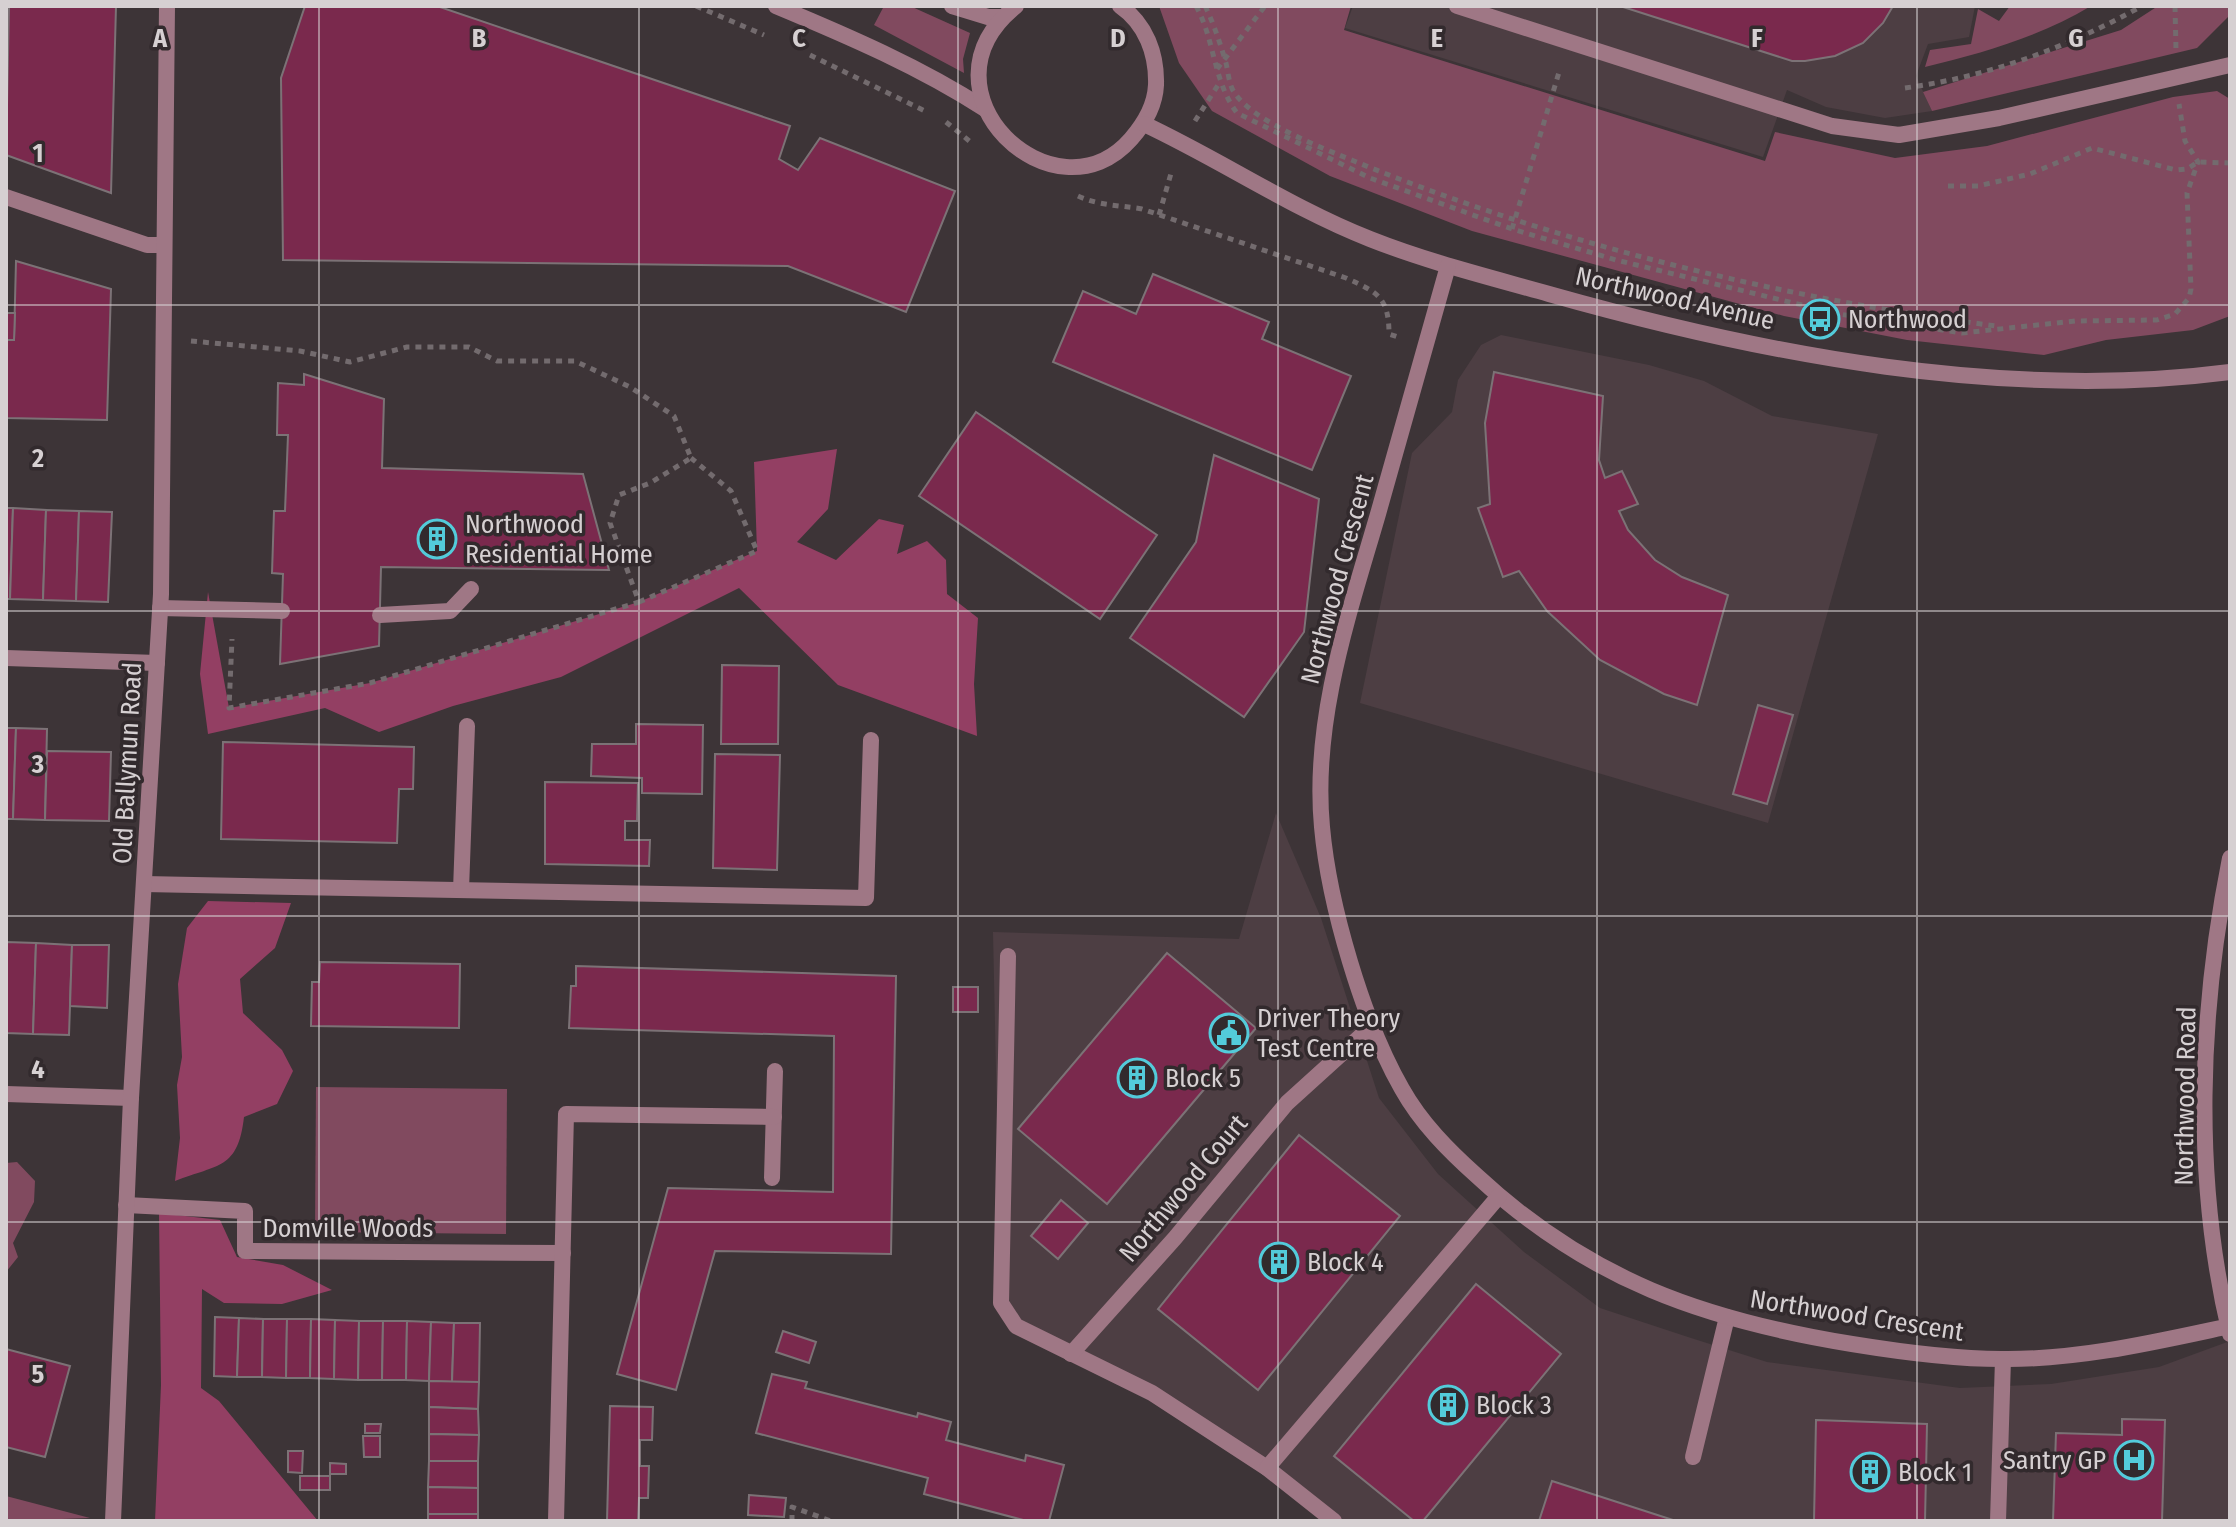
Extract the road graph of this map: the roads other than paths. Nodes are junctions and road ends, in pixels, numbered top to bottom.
1 (167, 6) edge
2 (776, 6) edge
3 (952, 6) edge
4 (1120, 6) edge
5 (1457, 6) edge
6 (1010, 11) edge
7 (2230, 65) edge
8 (985, 109) junction
9 (1144, 124) junction
10 (6, 197) edge
11 (164, 245) junction
12 (1448, 266) junction
13 (2230, 372) edge
14 (471, 589) dead end
15 (160, 608) junction
16 (282, 611) dead end
17 (380, 615) dead end
18 (6, 658) edge
19 (157, 663) junction
20 (467, 726) dead end
21 (871, 740) dead end
22 (2230, 858) edge
23 (144, 884) junction
24 (461, 890) junction
25 (2227, 892) edge
26 (1008, 956) dead end
27 (1372, 1026) junction
28 (775, 1071) dead end
29 (6, 1094) edge
30 (131, 1098) junction
31 (774, 1117) junction
32 (772, 1178) dead end
33 (1499, 1196) junction
34 (126, 1205) junction
35 (563, 1253) junction
36 (1727, 1317) junction
37 (2229, 1329) edge
38 (1071, 1354) junction
39 (2003, 1359) junction
40 (1693, 1457) dead end
41 (1267, 1468) junction
42 (113, 1521) edge
43 (556, 1521) edge
44 (1334, 1521) edge
45 (1998, 1521) edge

1 - 11 street, Old Ballymun Road
2 - 8 street
3 - 6 street
4 - 9 street
5 - 7 street
6 - 8 street
8 - 9 street
9 - 12 street, Northwood Avenue
10 - 11 street
11 - 15 street, Old Ballymun Road
12 - 13 street, Northwood Avenue
12 - 27 street, Northwood Crescent
14 - 17 street
15 - 16 street
15 - 19 street, Old Ballymun Road
18 - 19 street
19 - 23 street, Old Ballymun Road
20 - 24 street
21 - 24 street
22 - 25 street, Northwood Road
23 - 24 street
23 - 30 street, Old Ballymun Road
25 - 37 street, Northwood Road
26 - 38 street
27 - 33 street, Northwood Crescent
27 - 38 street, Northwood Court
28 - 31 street
29 - 30 street
30 - 34 street, Old Ballymun Road
31 - 32 street
31 - 35 street
33 - 36 street, Northwood Crescent
33 - 41 street
34 - 35 street, Domville Woods
34 - 42 street, Old Ballymun Road
35 - 43 street
36 - 39 street, Northwood Crescent
36 - 40 street
37 - 39 street, Northwood Crescent
38 - 41 street
39 - 45 street
41 - 44 street

